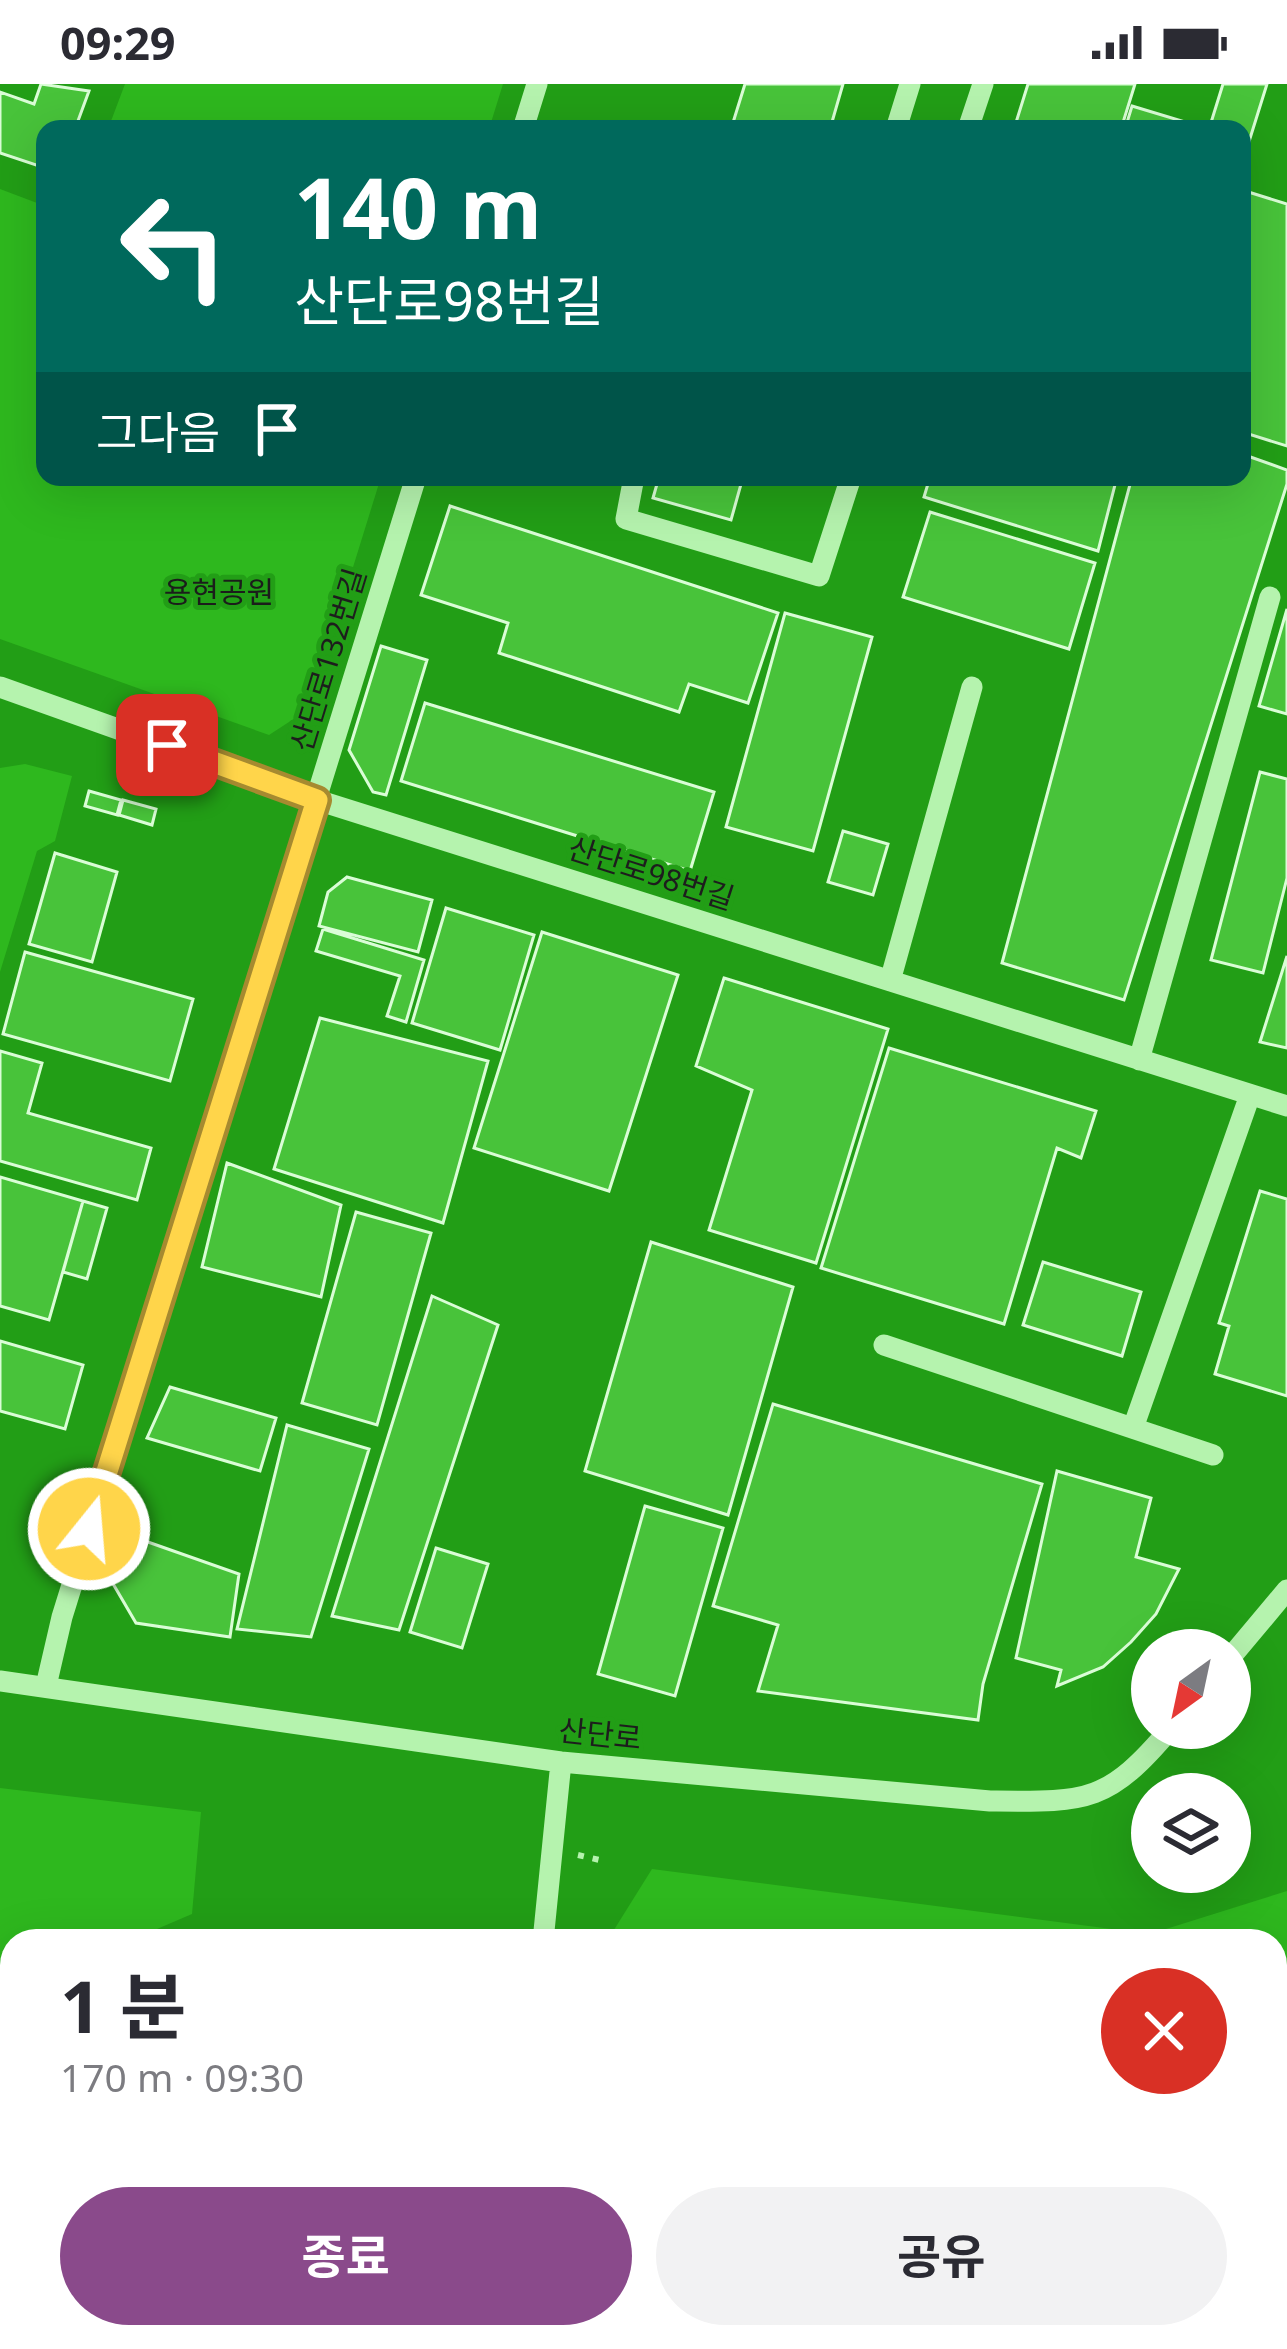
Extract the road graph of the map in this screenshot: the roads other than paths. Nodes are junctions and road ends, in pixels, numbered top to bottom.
1 (537, 84) edge
2 (910, 84) edge
3 (982, 84) edge
4 (526, 120) edge
5 (899, 120) edge
6 (971, 120) edge
7 (413, 486) edge
8 (632, 486) edge
9 (848, 486) edge
10 (1270, 597) dead end
11 (0, 687) edge
12 (972, 687) dead end
13 (317, 800) junction
14 (890, 981) junction
15 (1139, 1060) junction
16 (1250, 1095) junction
17 (1287, 1106) edge
18 (884, 1345) dead end
19 (1133, 1428) junction
20 (1213, 1455) dead end
21 (1287, 1589) edge
22 (1251, 1633) edge
23 (0, 1681) edge
24 (46, 1686) junction
25 (1151, 1749) edge
26 (561, 1762) junction
27 (544, 1929) edge

1 - 4 lane
2 - 5 lane
3 - 6 lane
7 - 13 lane, 산단로132번길
8 - 9 lane
10 - 15 lane
11 - 13 lane, 산단로98번길
12 - 14 lane
13 - 14 lane, 산단로98번길
13 - 24 lane, 산단로132번길
14 - 15 lane, 산단로98번길
15 - 16 lane, 산단로98번길
16 - 17 lane, 산단로98번길
16 - 19 lane
18 - 19 lane
19 - 20 lane
21 - 22 lane
23 - 24 lane, 산단로
24 - 26 lane, 산단로
25 - 26 lane, 산단로
26 - 27 lane

